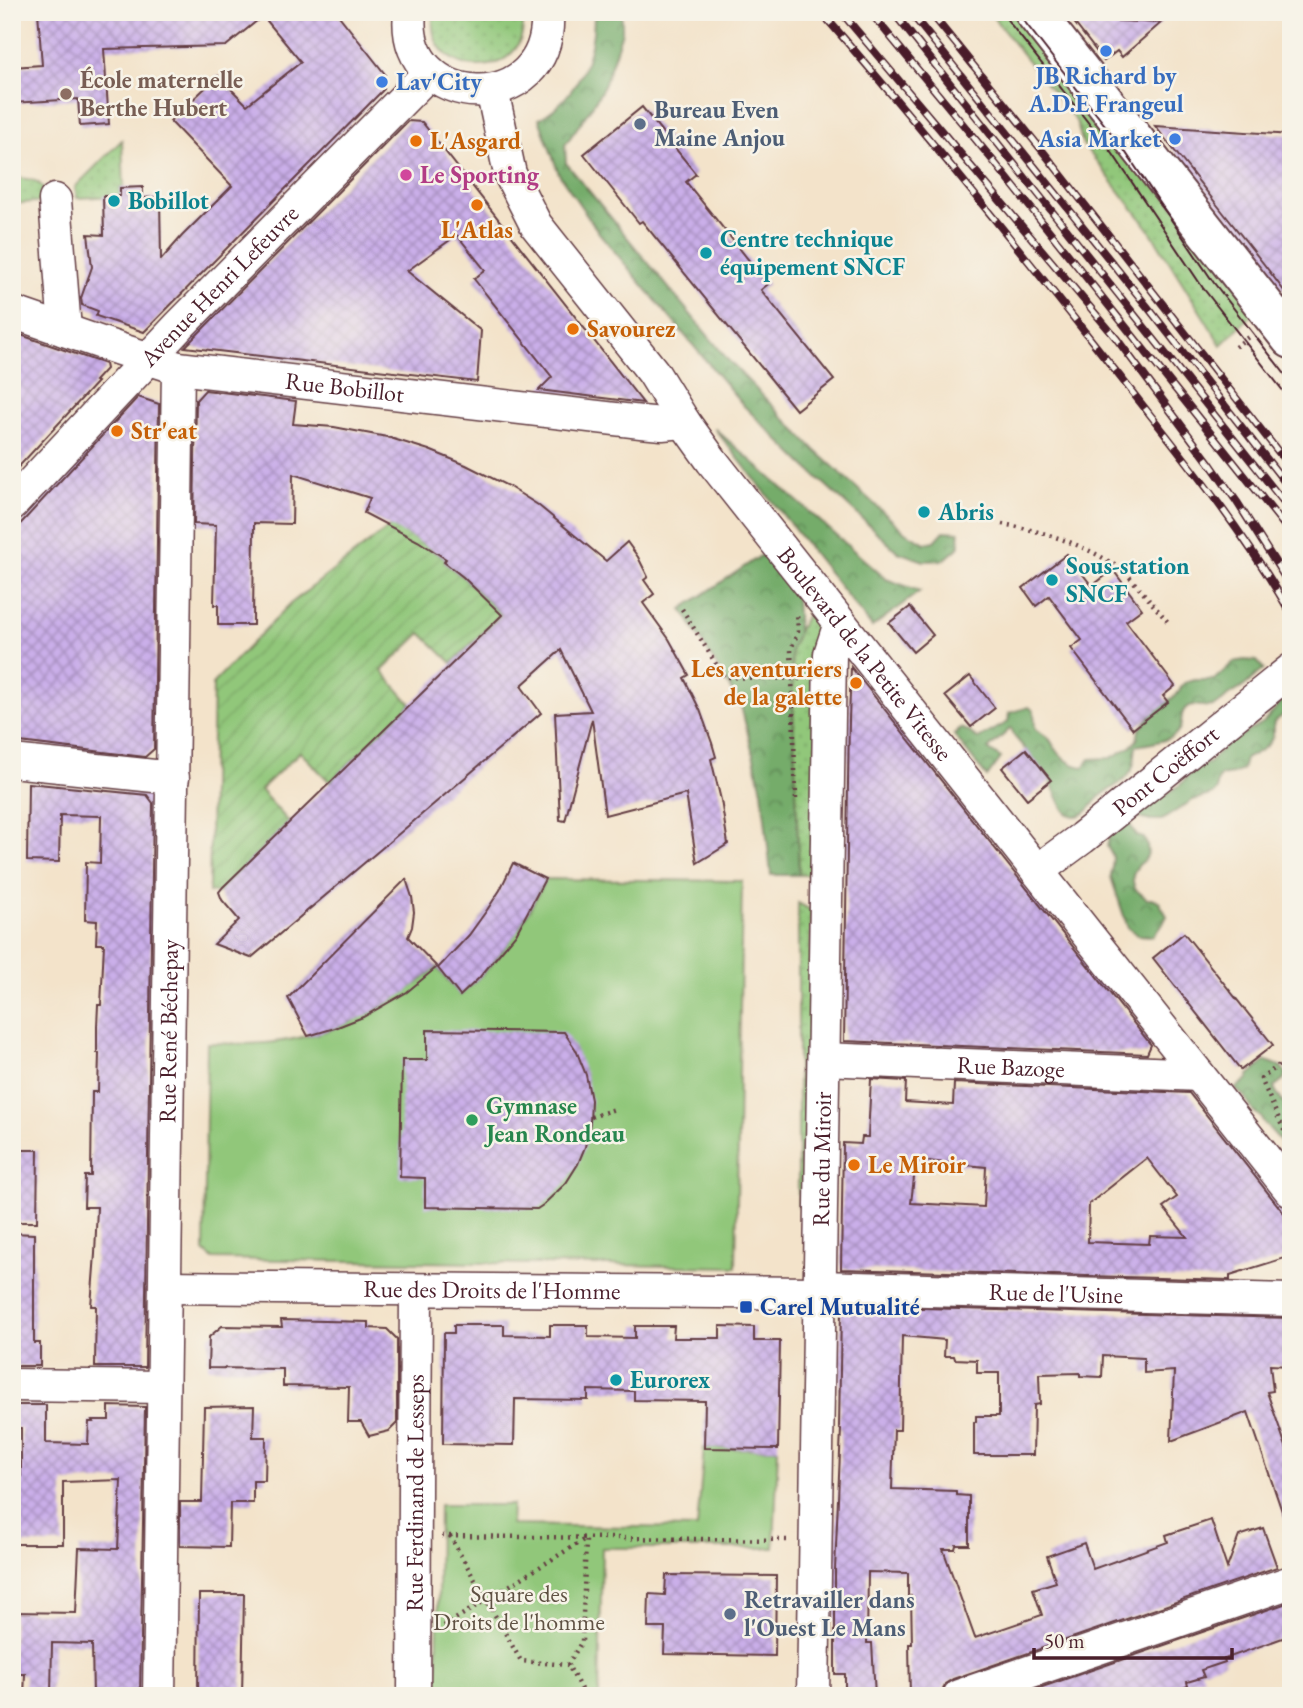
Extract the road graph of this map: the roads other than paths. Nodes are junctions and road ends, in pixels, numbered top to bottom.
1 (410, 12) edge
2 (547, 12) edge
3 (1034, 12) edge
4 (430, 72) junction
5 (492, 90) junction
6 (55, 200) dead end
7 (12, 312) edge
8 (65, 330) junction
9 (1291, 339) edge
10 (148, 358) junction
11 (178, 368) junction
12 (684, 422) junction
13 (12, 504) edge
14 (840, 623) junction
15 (1291, 670) edge
16 (12, 761) edge
17 (173, 778) junction
18 (1037, 871) junction
19 (824, 1059) junction
20 (1199, 1076) junction
21 (1291, 1191) edge
22 (165, 1287) junction
23 (416, 1290) junction
24 (820, 1290) junction
25 (1291, 1300) edge
26 (12, 1385) edge
27 (163, 1387) junction
28 (1291, 1582) edge
29 (159, 1696) edge
30 (414, 1696) edge
31 (813, 1696) edge
32 (959, 1696) edge

1 - 4 street
2 - 5 street
3 - 9 main road
4 - 5 street
4 - 10 street, Avenue Henri Lefeuvre
5 - 12 street, Boulevard de la Petite Vitesse
6 - 8 street
7 - 8 street, Rue Bobillot
8 - 10 street, Rue Bobillot
10 - 11 street, Rue Bobillot
10 - 13 street, Avenue Henri Lefeuvre
11 - 12 street, Rue Bobillot
11 - 17 street, Rue René Béchepay
12 - 14 street, Boulevard de la Petite Vitesse
14 - 18 street, Boulevard de la Petite Vitesse
14 - 19 street, Rue du Miroir
15 - 18 street, Pont Coëffort
16 - 17 street
17 - 22 street, Rue René Béchepay
18 - 20 street, Boulevard de la Petite Vitesse
19 - 20 street, Rue Bazoge
19 - 24 street, Rue du Miroir
20 - 21 street, Boulevard de la Petite Vitesse
22 - 23 street, Rue des Droits de l'Homme
22 - 27 street, Rue René Béchepay
23 - 24 street, Rue des Droits de l'Homme
23 - 30 street, Rue Ferdinand de Lesseps
24 - 25 street, Rue de l'Usine
24 - 31 street, Rue du Miroir
26 - 27 street
27 - 29 street, Rue René Béchepay
28 - 32 street

